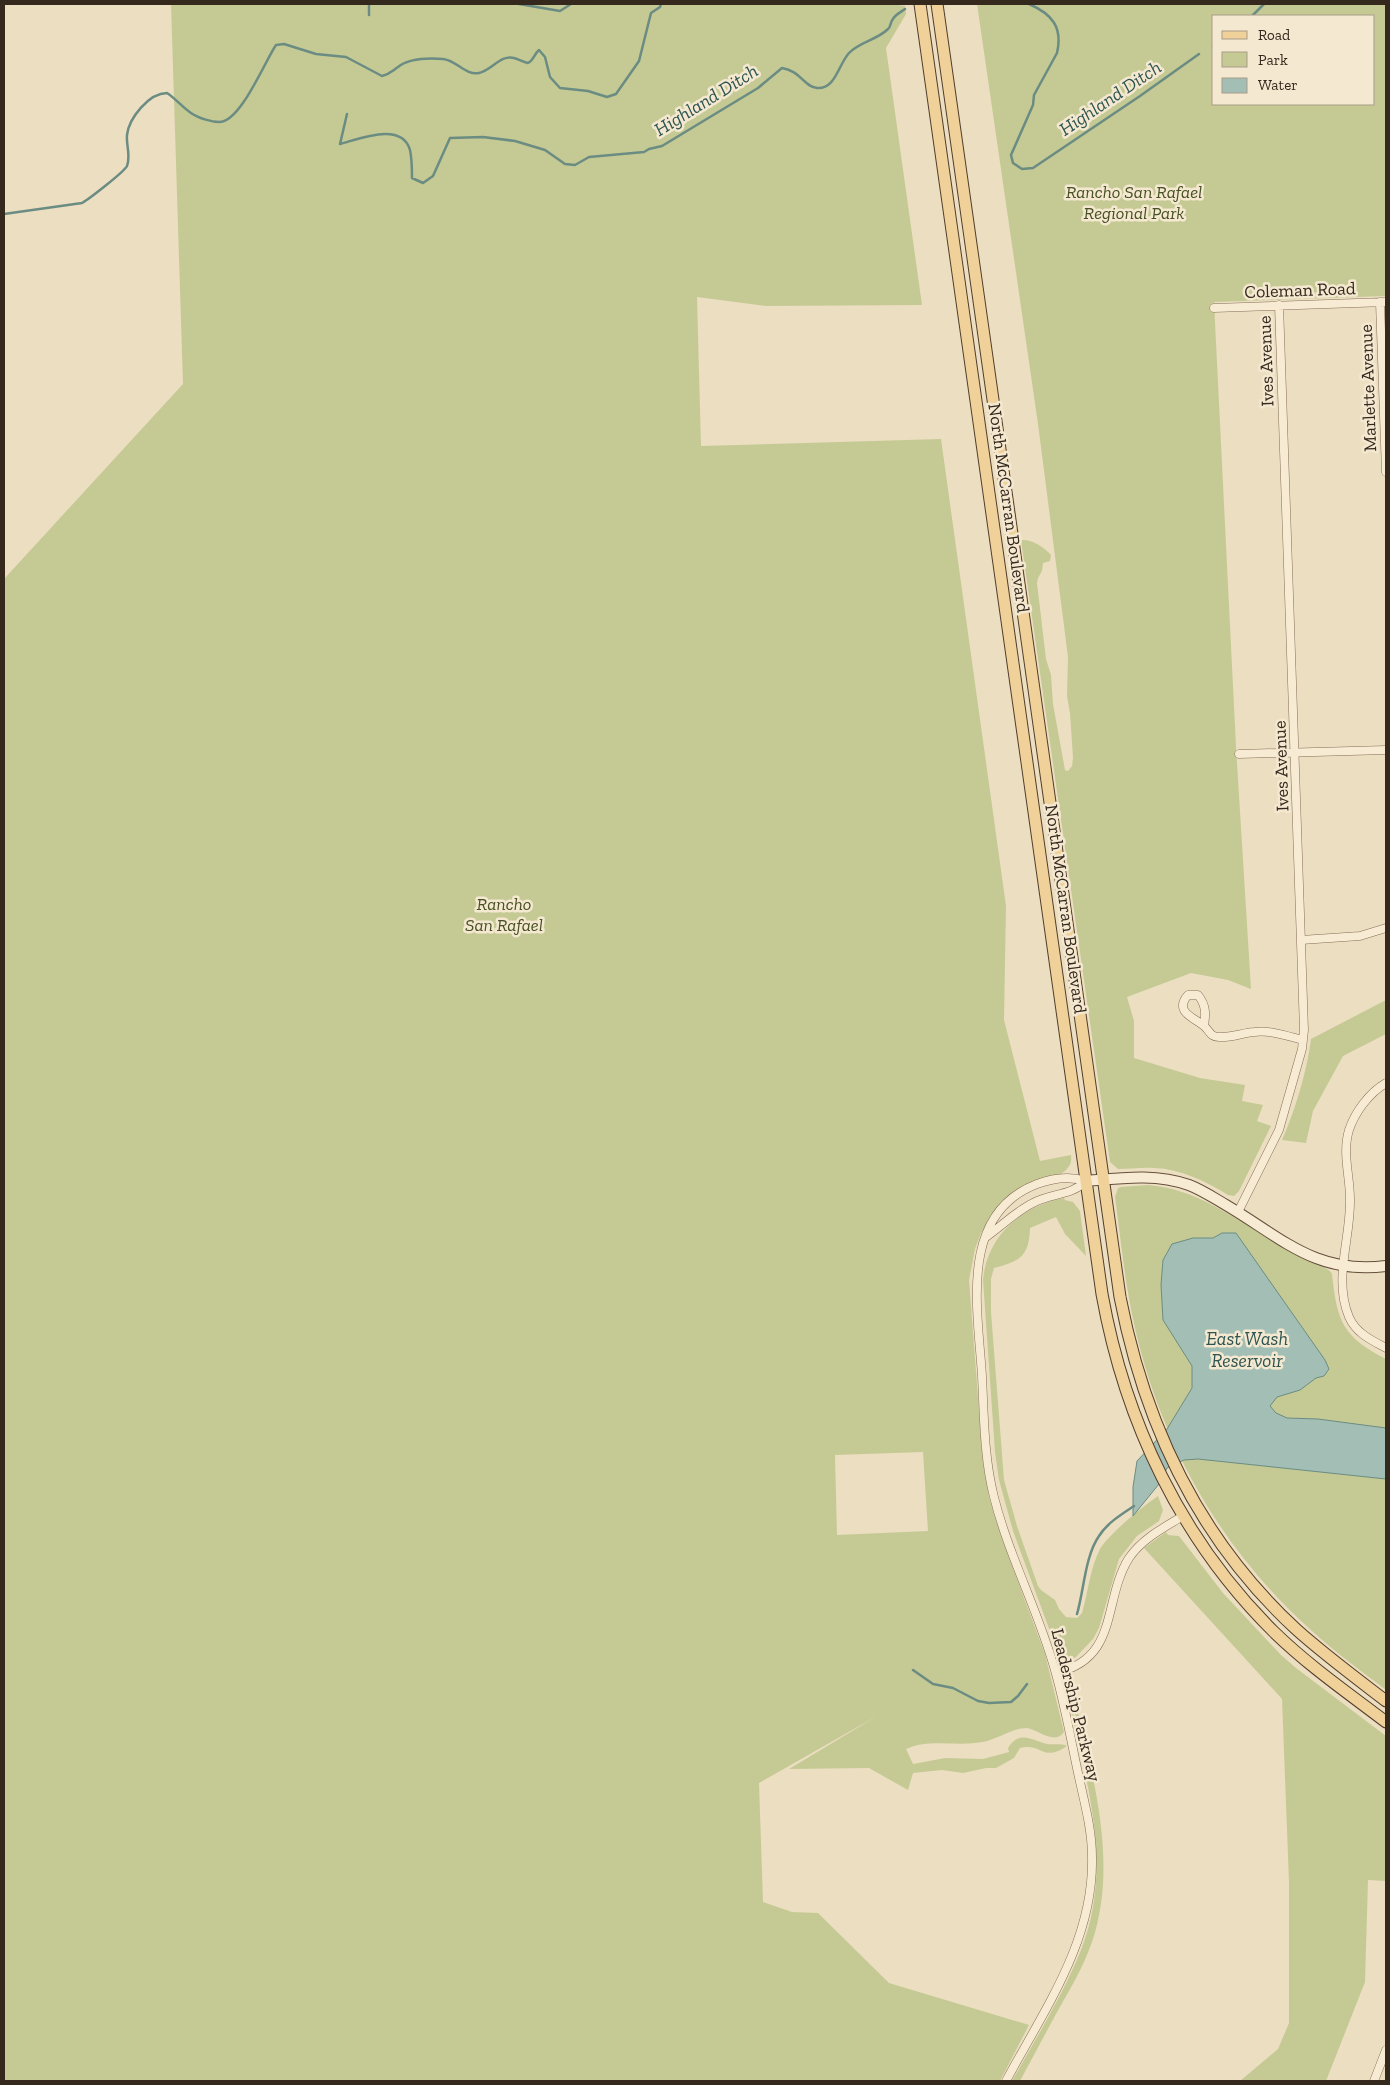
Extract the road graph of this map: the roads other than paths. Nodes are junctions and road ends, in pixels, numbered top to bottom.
1 (920, 4) edge
2 (937, 4) edge
3 (946, 63) junction
4 (929, 66) junction
5 (1383, 302) edge
6 (1279, 305) junction
7 (1214, 308) dead end
8 (1386, 472) edge
9 (1033, 678) junction
10 (1016, 681) junction
11 (1386, 750) edge
12 (1295, 752) junction
13 (1239, 754) dead end
14 (1386, 928) edge
15 (1301, 940) junction
16 (1204, 1025) dead end
17 (1303, 1040) junction
18 (1386, 1083) edge
19 (1104, 1180) junction
20 (1086, 1181) junction
21 (1238, 1212) junction
22 (986, 1237) junction
23 (1344, 1266) junction
24 (1386, 1266) edge
25 (1386, 1348) edge
26 (1167, 1489) junction
27 (1197, 1507) junction
28 (1183, 1516) junction
29 (1212, 1530) junction
30 (1056, 1673) junction
31 (1386, 1701) edge
32 (1386, 1722) edge
33 (1386, 2050) edge
34 (1006, 2081) edge
35 (1374, 2081) edge

1 - 4 main road, North McCarran Boulevard
2 - 3 main road, North McCarran Boulevard
3 - 4 main road
3 - 9 main road, North McCarran Boulevard
4 - 10 main road, North McCarran Boulevard
5 - 6 street, Coleman Road
5 - 8 street, Marlette Avenue
6 - 7 street, Coleman Road
6 - 12 street, Ives Avenue
9 - 10 main road
9 - 19 main road, North McCarran Boulevard
10 - 20 main road, North McCarran Boulevard
11 - 12 street
12 - 13 street
12 - 15 street, Ives Avenue
14 - 15 street
15 - 17 street, Ives Avenue
16 - 17 street
17 - 21 street, Ives Avenue
18 - 23 street
19 - 20 street
19 - 21 street
19 - 27 main road, North McCarran Boulevard
20 - 22 street
20 - 22 street, Leadership Parkway
20 - 26 main road, North McCarran Boulevard
21 - 23 street
22 - 30 street, Leadership Parkway
23 - 24 street
23 - 25 street
26 - 27 main road
26 - 28 main road, North McCarran Boulevard
27 - 29 main road, North McCarran Boulevard
28 - 29 main road
28 - 30 street
28 - 32 main road, North McCarran Boulevard
29 - 31 main road, North McCarran Boulevard
30 - 34 street, Leadership Parkway
33 - 35 street

